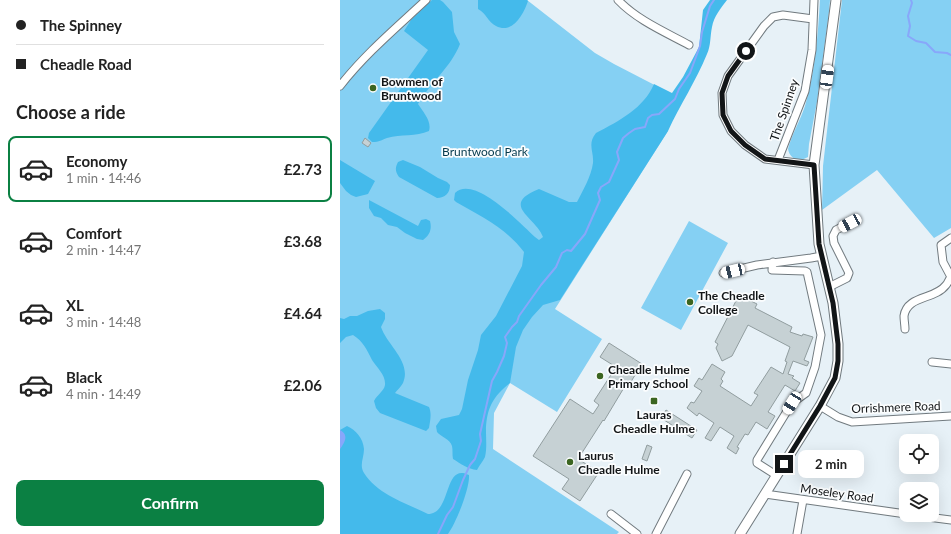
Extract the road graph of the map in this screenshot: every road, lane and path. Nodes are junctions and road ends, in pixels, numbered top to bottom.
1 (426, 0) edge
2 (618, 0) edge
3 (814, 0) edge
4 (836, 0) edge
5 (813, 19) junction
6 (690, 44) dead end
7 (340, 86) edge
8 (778, 160) junction
9 (814, 165) junction
10 (850, 223) dead end
11 (951, 238) edge
12 (822, 256) junction
13 (772, 262) junction
14 (723, 273) dead end
15 (951, 277) edge
16 (829, 287) junction
17 (905, 329) dead end
18 (932, 362) dead end
19 (951, 364) edge
20 (820, 406) junction
21 (951, 416) edge
22 (687, 474) dead end
23 (776, 475) junction
24 (765, 494) junction
25 (803, 500) junction
26 (899, 513) edge
27 (611, 514) dead end
28 (939, 518) edge
29 (951, 520) edge
30 (637, 534) edge
31 (656, 534) edge
32 (740, 534) edge
33 (797, 534) edge

1 - 7 street
2 - 6 street
3 - 5 street, The Spinney
4 - 9 main road
5 - 8 street, The Spinney
5 - 8 street, The Spinney
8 - 9 street, The Spinney
9 - 12 main road
10 - 16 street
11 - 15 street
12 - 13 street
12 - 16 main road
13 - 14 street
13 - 23 street
15 - 17 street
16 - 20 main road
18 - 19 street
20 - 21 street, Orrishmere Road
20 - 23 main road
22 - 31 street
23 - 24 main road
24 - 25 street, Moseley Road
24 - 32 main road
25 - 26 street, Moseley Road
25 - 33 street
27 - 30 street
28 - 29 street

